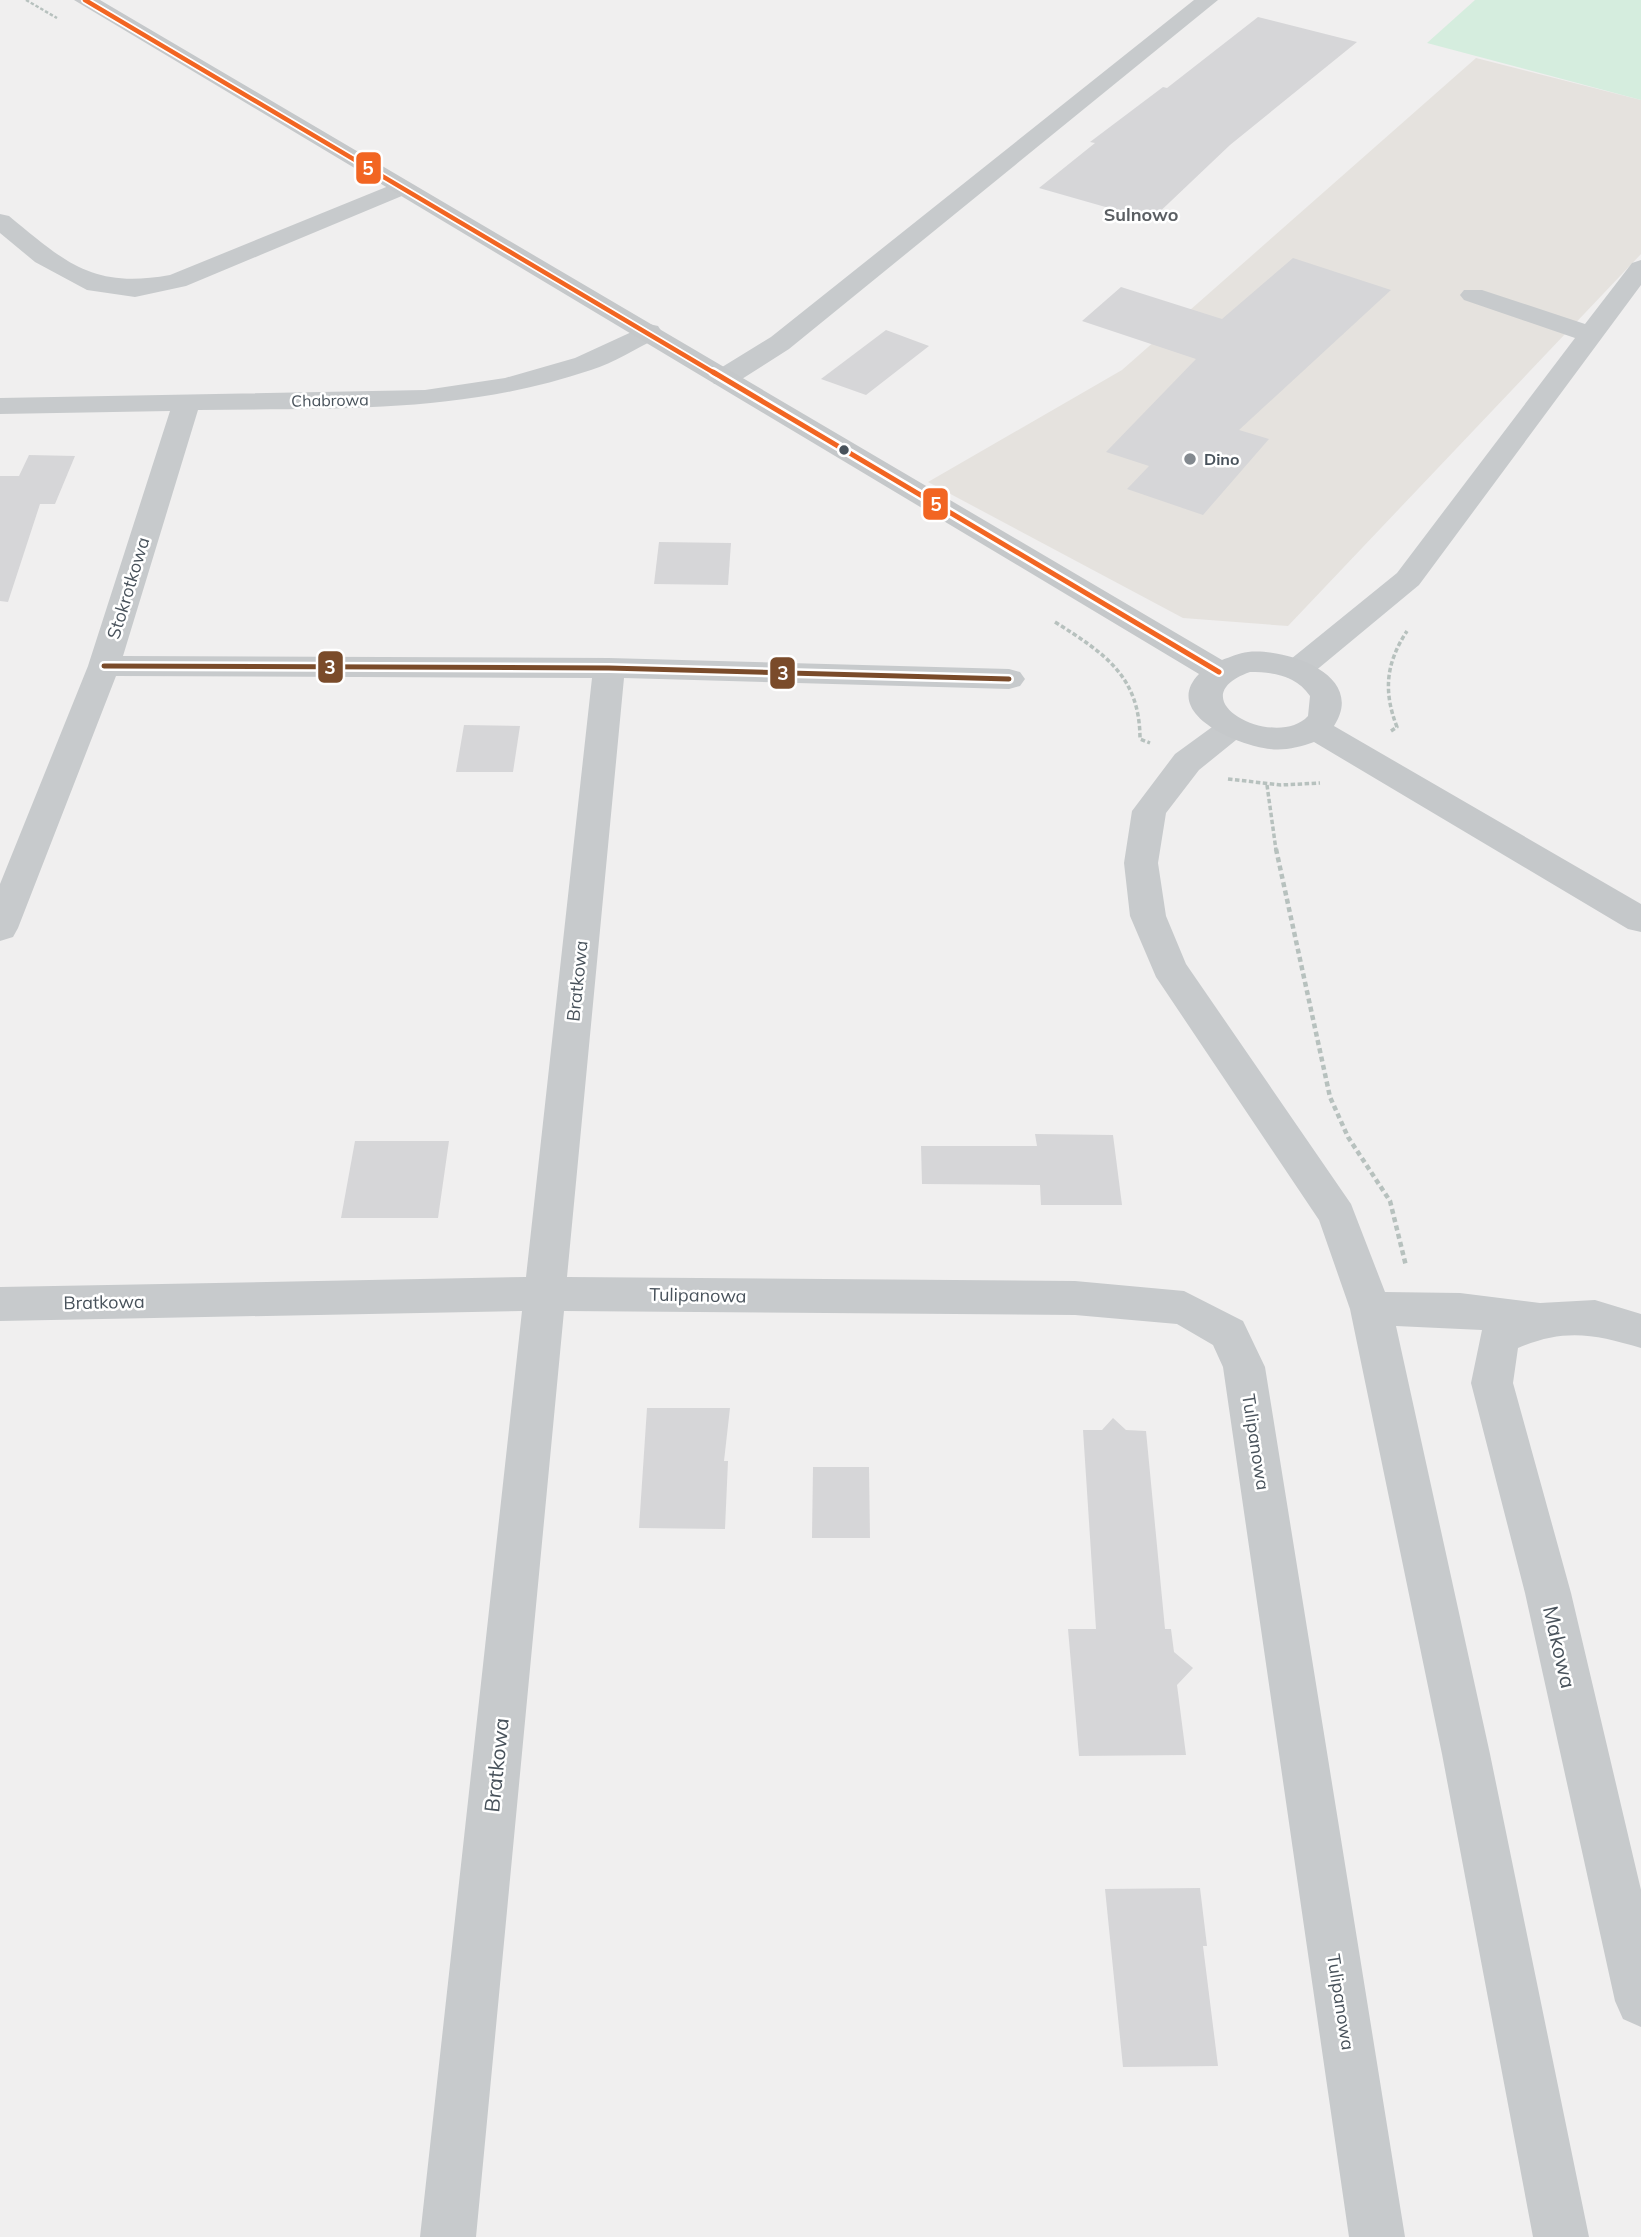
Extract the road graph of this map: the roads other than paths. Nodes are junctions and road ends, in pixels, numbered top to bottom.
1 (85, 0) edge
2 (1207, 0) edge
3 (401, 188) junction
4 (0, 221) edge
5 (1641, 268) edge
6 (1473, 295) dead end
7 (649, 332) junction
8 (1591, 335) junction
9 (724, 378) junction
10 (187, 402) junction
11 (0, 406) edge
12 (104, 666) junction
13 (609, 668) junction
14 (1297, 670) junction
15 (1219, 672) junction
16 (1009, 679) dead end
17 (1230, 729) junction
18 (1315, 730) junction
19 (1641, 920) edge
20 (0, 928) edge
21 (545, 1294) junction
22 (0, 1304) edge
23 (1371, 1309) junction
24 (1540, 1320) junction
25 (1641, 1331) edge
26 (1641, 2001) edge
27 (448, 2237) edge
28 (1377, 2237) edge
29 (1562, 2237) edge

1 - 3 main road
2 - 9 street
3 - 4 street
3 - 7 main road
5 - 8 street
6 - 8 street
7 - 9 main road
7 - 10 street, Chabrowa
8 - 14 street
9 - 15 main road
10 - 11 street, Chabrowa
10 - 12 street, Stokrotkowa
12 - 13 street
12 - 20 street, Stokrotkowa
13 - 16 street
13 - 21 street, Bratkowa
14 - 15 main road
14 - 18 main road
15 - 17 main road
17 - 18 main road
17 - 23 street
18 - 19 main road
21 - 22 street, Bratkowa
21 - 27 street, Bratkowa
21 - 28 street, Tulipanowa
23 - 24 street
23 - 29 street
24 - 25 street
24 - 26 street, Makowa

